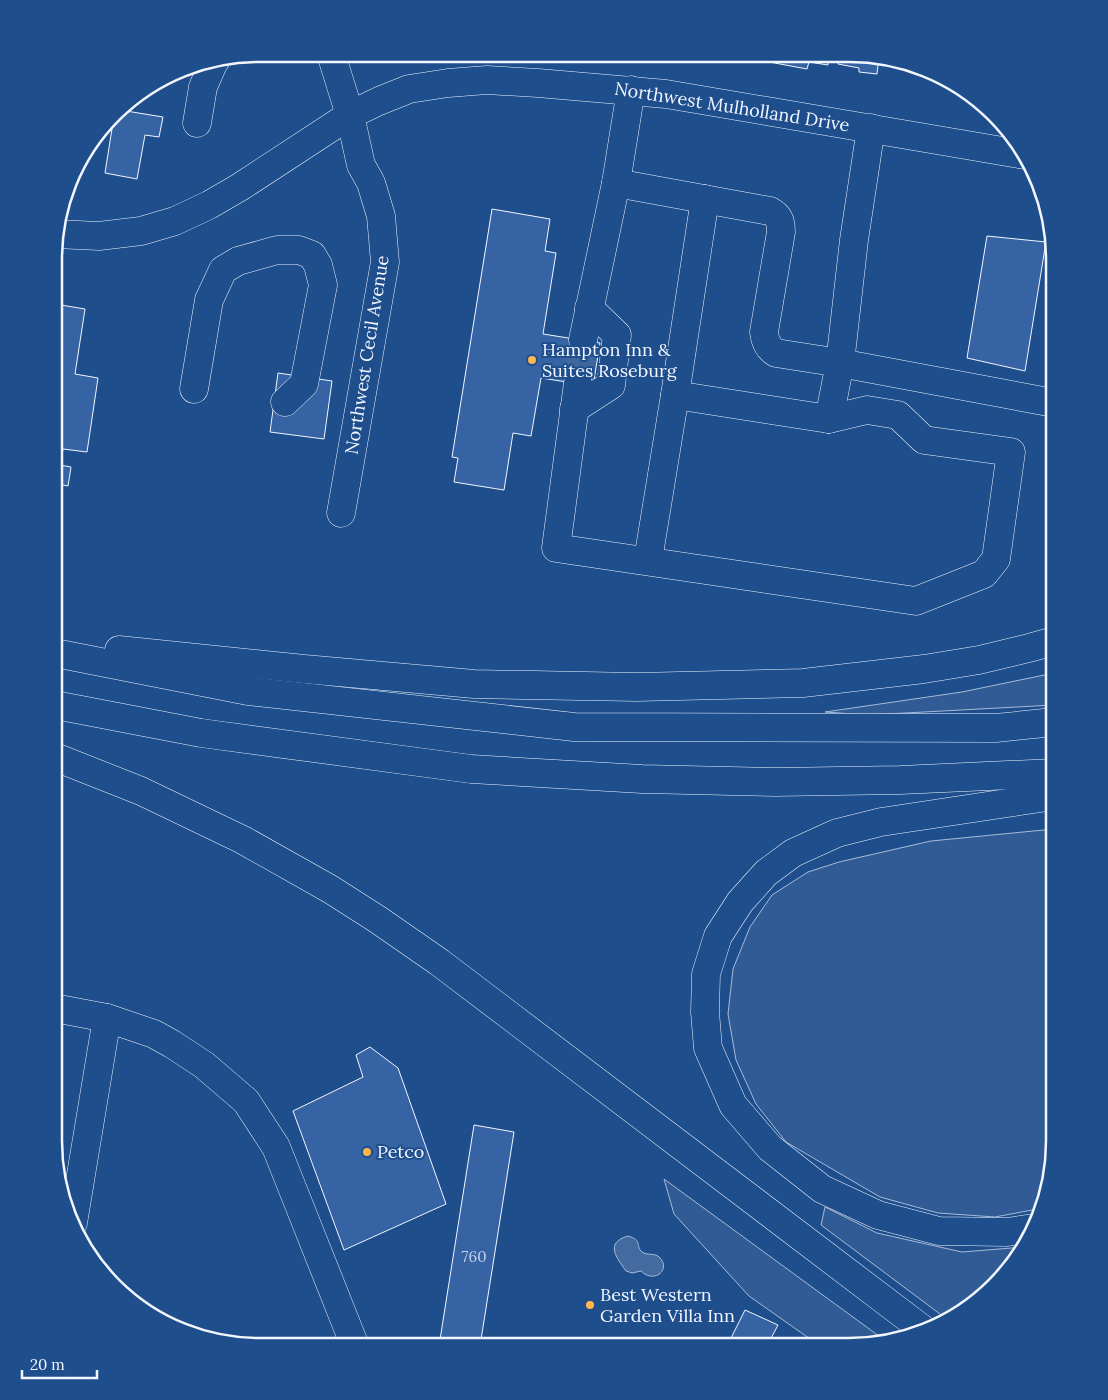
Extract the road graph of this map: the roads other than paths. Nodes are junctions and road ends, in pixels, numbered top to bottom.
1 (333, 62) edge
2 (211, 68) edge
3 (631, 90) junction
4 (350, 115) junction
5 (197, 123) dead end
6 (871, 128) junction
7 (1014, 153) edge
8 (616, 182) junction
9 (705, 199) junction
10 (64, 234) edge
11 (589, 308) junction
12 (583, 340) tunnel mouth
13 (840, 363) junction
14 (194, 389) dead end
15 (675, 395) junction
16 (285, 402) dead end
17 (1046, 402) edge
18 (829, 419) junction
19 (341, 513) dead end
20 (648, 560) junction
21 (1046, 643) edge
22 (62, 645) edge
23 (62, 653) edge
24 (62, 706) edge
25 (1046, 723) edge
26 (62, 759) edge
27 (1046, 773) edge
28 (1046, 797) edge
29 (62, 1010) edge
30 (107, 1018) junction
31 (75, 1210) edge
32 (1024, 1229) edge
33 (917, 1325) edge
34 (351, 1338) edge

1 - 4 main road, Northwest Cecil Avenue
2 - 5 main road
3 - 4 main road, Northwest Mulholland Drive
3 - 6 main road, Northwest Mulholland Drive
3 - 8 main road
4 - 10 main road, Northwest Mulholland Drive
4 - 19 main road, Northwest Cecil Avenue
6 - 7 main road, Northwest Mulholland Drive
6 - 13 main road
8 - 9 main road
8 - 11 main road
9 - 13 main road
9 - 15 main road
11 - 12 main road
11 - 20 main road
13 - 17 main road
13 - 18 main road
14 - 16 main road
15 - 18 main road
15 - 20 main road
18 - 20 main road
21 - 22 main road
23 - 25 main road
24 - 27 main road
26 - 33 main road
28 - 32 main road
29 - 30 main road
30 - 31 main road
30 - 34 main road

